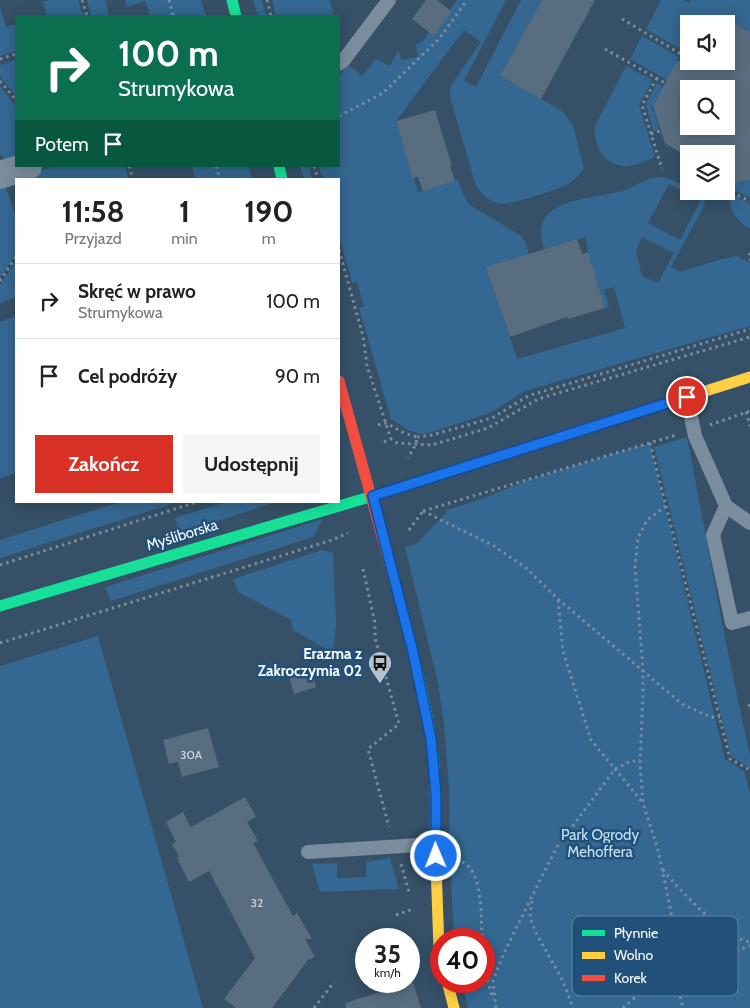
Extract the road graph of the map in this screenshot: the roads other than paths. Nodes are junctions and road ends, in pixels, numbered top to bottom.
1 (232, 0) edge
2 (389, 0) edge
3 (236, 15) edge
4 (340, 63) edge
5 (25, 167) edge
6 (0, 175) edge
7 (750, 378) edge
8 (340, 385) edge
9 (687, 397) junction
10 (373, 496) junction
11 (726, 506) junction
12 (750, 523) edge
13 (0, 606) edge
14 (750, 618) edge
15 (435, 850) junction
16 (308, 852) dead end
17 (438, 928) edge
18 (450, 993) edge
19 (454, 1008) edge

1 - 3 street
2 - 4 lane
5 - 6 street
7 - 9 street, Myśliborska
8 - 10 street
9 - 10 street, Myśliborska
9 - 11 lane
10 - 13 street, Myśliborska
10 - 15 street
11 - 12 lane
11 - 14 lane
15 - 16 lane
15 - 17 street
18 - 19 street

